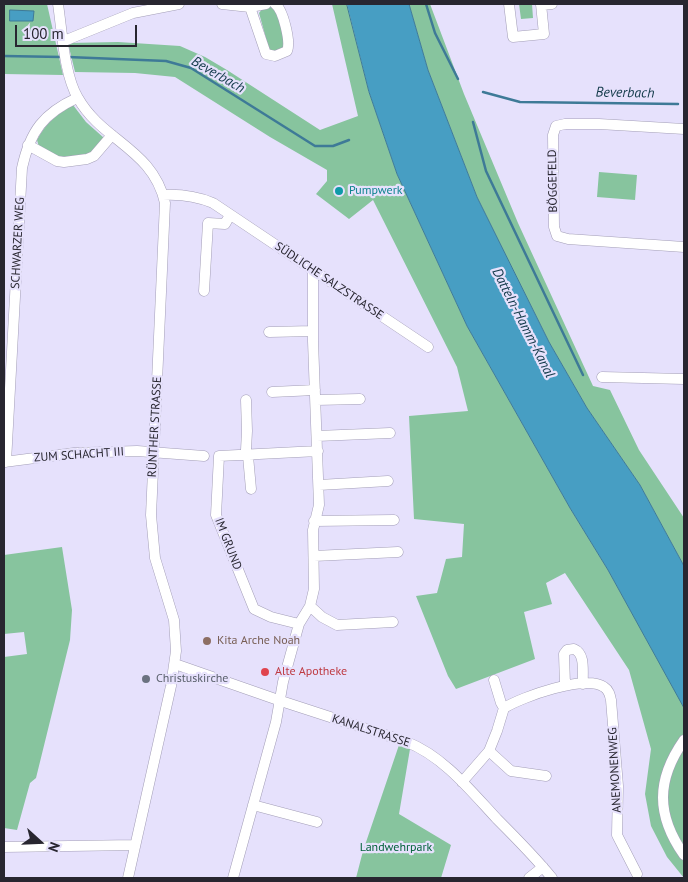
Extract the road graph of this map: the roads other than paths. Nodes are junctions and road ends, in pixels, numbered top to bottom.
1 (58, 4) edge
2 (179, 4) edge
3 (222, 4) edge
4 (266, 4) edge
5 (275, 4) edge
6 (510, 4) edge
7 (541, 4) edge
8 (552, 4) edge
9 (250, 8) junction
10 (64, 41) junction
11 (77, 98) junction
12 (684, 129) edge
13 (112, 135) junction
14 (28, 145) junction
15 (163, 195) junction
16 (230, 215) junction
17 (684, 247) edge
18 (313, 270) junction
19 (204, 291) dead end
20 (313, 331) junction
21 (269, 332) dead end
22 (428, 347) dead end
23 (602, 377) dead end
24 (684, 378) edge
25 (272, 392) dead end
26 (315, 395) junction
27 (360, 399) dead end
28 (246, 400) dead end
29 (390, 433) dead end
30 (317, 436) junction
31 (318, 452) junction
32 (154, 453) junction
33 (204, 456) dead end
34 (248, 456) junction
35 (5, 462) edge
36 (388, 481) dead end
37 (319, 485) junction
38 (251, 489) dead end
39 (394, 520) dead end
40 (314, 521) junction
41 (398, 552) dead end
42 (314, 556) junction
43 (310, 606) junction
44 (393, 622) dead end
45 (300, 624) junction
46 (175, 664) junction
47 (494, 680) dead end
48 (583, 684) junction
49 (565, 685) junction
50 (281, 702) junction
51 (504, 708) junction
52 (684, 741) edge
53 (489, 751) junction
54 (546, 776) dead end
55 (462, 782) junction
56 (253, 805) junction
57 (317, 822) dead end
58 (135, 845) junction
59 (4, 848) edge
60 (684, 855) edge
61 (543, 867) junction
62 (635, 877) edge
63 (128, 878) edge
64 (233, 878) edge
65 (529, 878) edge
66 (552, 878) edge

1 - 10 street, RÜNTHER STRASSE
2 - 10 street
3 - 9 street
4 - 9 street
5 - 9 street
6 - 7 street
7 - 8 street
10 - 11 street, RÜNTHER STRASSE
11 - 13 street, RÜNTHER STRASSE
11 - 14 street, SCHWARZER WEG
12 - 17 street, BÖGGEFELD
13 - 14 street
13 - 15 street, RÜNTHER STRASSE
14 - 35 street, SCHWARZER WEG
15 - 16 street, SÜDLICHE SALZSTRASSE
15 - 32 street, RÜNTHER STRASSE
16 - 18 street, SÜDLICHE SALZSTRASSE
16 - 19 street
18 - 20 street
18 - 22 street, SÜDLICHE SALZSTRASSE
20 - 21 street
20 - 26 street
23 - 24 street
25 - 26 street
26 - 27 street
26 - 30 street
28 - 34 street
29 - 30 street
30 - 31 street
31 - 34 street, IM GRUND
31 - 37 street
32 - 33 street
32 - 35 street, ZUM SCHACHT III
32 - 46 street, RÜNTHER STRASSE
34 - 38 street
34 - 45 street, IM GRUND
36 - 37 street
37 - 40 street
39 - 40 street
40 - 42 street
41 - 42 street
42 - 43 street
43 - 44 street
43 - 45 street
45 - 50 street
46 - 50 street, KANALSTRASSE
46 - 58 street, RÜNTHER STRASSE
47 - 51 street
48 - 49 street, ANEMONENWEG
48 - 49 street
48 - 62 street, ANEMONENWEG
49 - 51 street, ANEMONENWEG
50 - 55 street, KANALSTRASSE
50 - 56 street
51 - 53 street
52 - 60 street
53 - 54 street
53 - 55 street
55 - 61 street, KANALSTRASSE
56 - 57 street
56 - 64 street
58 - 59 street
58 - 63 street, RÜNTHER STRASSE
61 - 65 street
61 - 66 street, KANALSTRASSE

